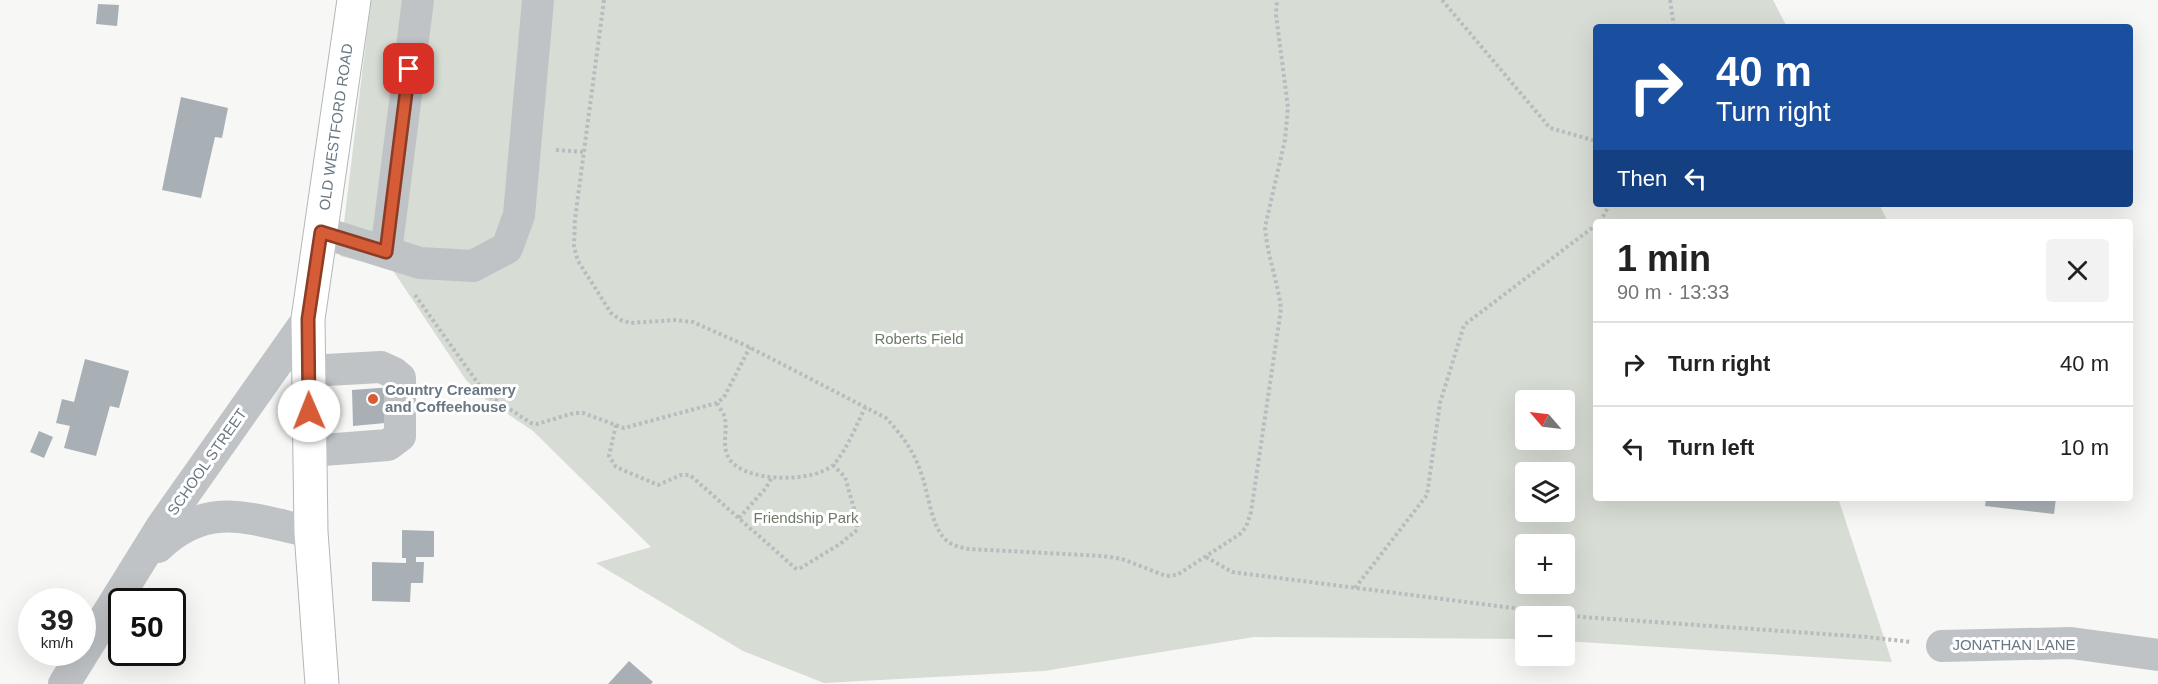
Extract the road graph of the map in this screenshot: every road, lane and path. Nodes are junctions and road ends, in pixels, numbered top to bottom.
1 (354, 0) edge
2 (418, 0) edge
3 (538, 0) edge
4 (604, 0) edge
5 (1277, 0) edge
6 (1442, 0) edge
7 (1670, 0) edge
8 (1674, 24) edge
9 (1593, 140) edge
10 (1593, 227) edge
11 (321, 232) junction
12 (386, 252) junction
13 (308, 319) junction
14 (750, 347) junction
15 (308, 371) junction
16 (717, 403) junction
17 (866, 406) junction
18 (616, 424) junction
19 (310, 451) junction
20 (833, 465) junction
21 (772, 477) junction
22 (739, 518) junction
23 (311, 532) junction
24 (1206, 556) junction
25 (124, 588) edge
26 (127, 588) edge
27 (1354, 589) junction
28 (108, 614) edge
29 (1942, 646) joint
30 (2158, 655) edge
31 (64, 684) edge
32 (322, 684) edge

1 - 11 main road, OLD WESTFORD ROAD
2 - 12 street
3 - 12 street
4 - 14 path
5 - 24 path
6 - 9 path
7 - 8 path
10 - 27 path
11 - 12 street
11 - 13 main road, OLD WESTFORD ROAD
12 - 18 path
13 - 15 main road, OLD WESTFORD ROAD
13 - 25 street, SCHOOL STREET
14 - 16 path
14 - 17 path
15 - 19 main road, OLD WESTFORD ROAD
15 - 19 street
16 - 18 path
16 - 21 path
17 - 20 path
17 - 24 path
18 - 22 path
19 - 23 main road, OLD WESTFORD ROAD
20 - 21 path
20 - 22 path
21 - 22 path
23 - 26 street, SCHOOL STREET
23 - 32 main road, OLD WESTFORD ROAD
24 - 27 path
27 - 29 path
28 - 31 street, SCHOOL STREET
29 - 30 street, JONATHAN LANE

